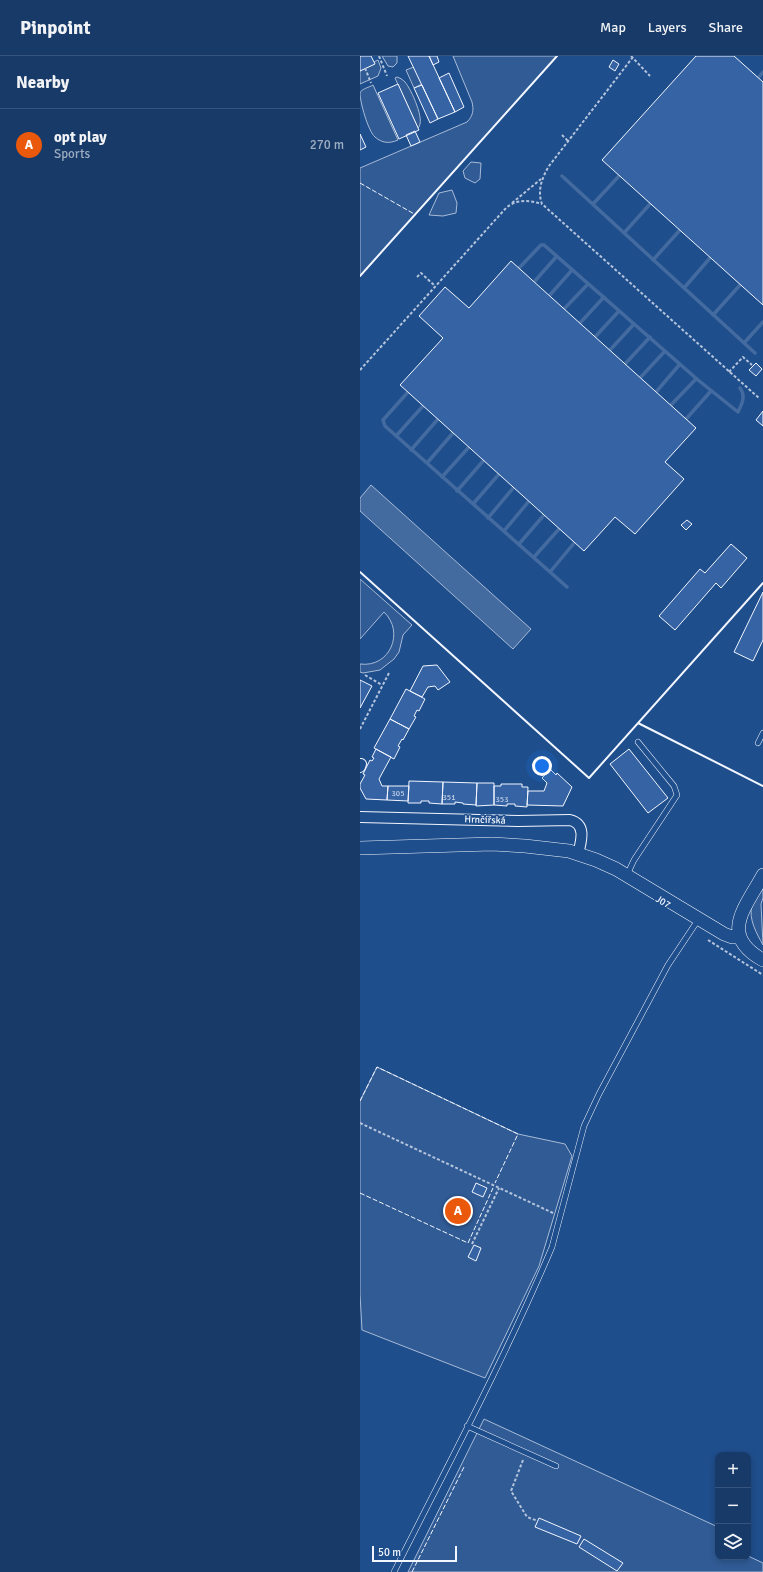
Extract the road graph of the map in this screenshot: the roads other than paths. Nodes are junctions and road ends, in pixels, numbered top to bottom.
1 (763, 733) edge
2 (638, 742) dead end
3 (758, 742) dead end
4 (360, 817) edge
5 (360, 848) edge
6 (578, 854) junction
7 (626, 875) junction
8 (763, 875) edge
9 (695, 924) junction
10 (739, 937) junction
11 (763, 960) edge
12 (467, 1426) junction
13 (556, 1466) dead end
14 (394, 1572) edge

1 - 3 lane
2 - 7 lane
4 - 6 street, Hrnčířská
5 - 6 street
6 - 7 street
7 - 9 street
8 - 10 street
9 - 10 street
9 - 12 lane
10 - 11 street
12 - 13 lane
12 - 14 lane

